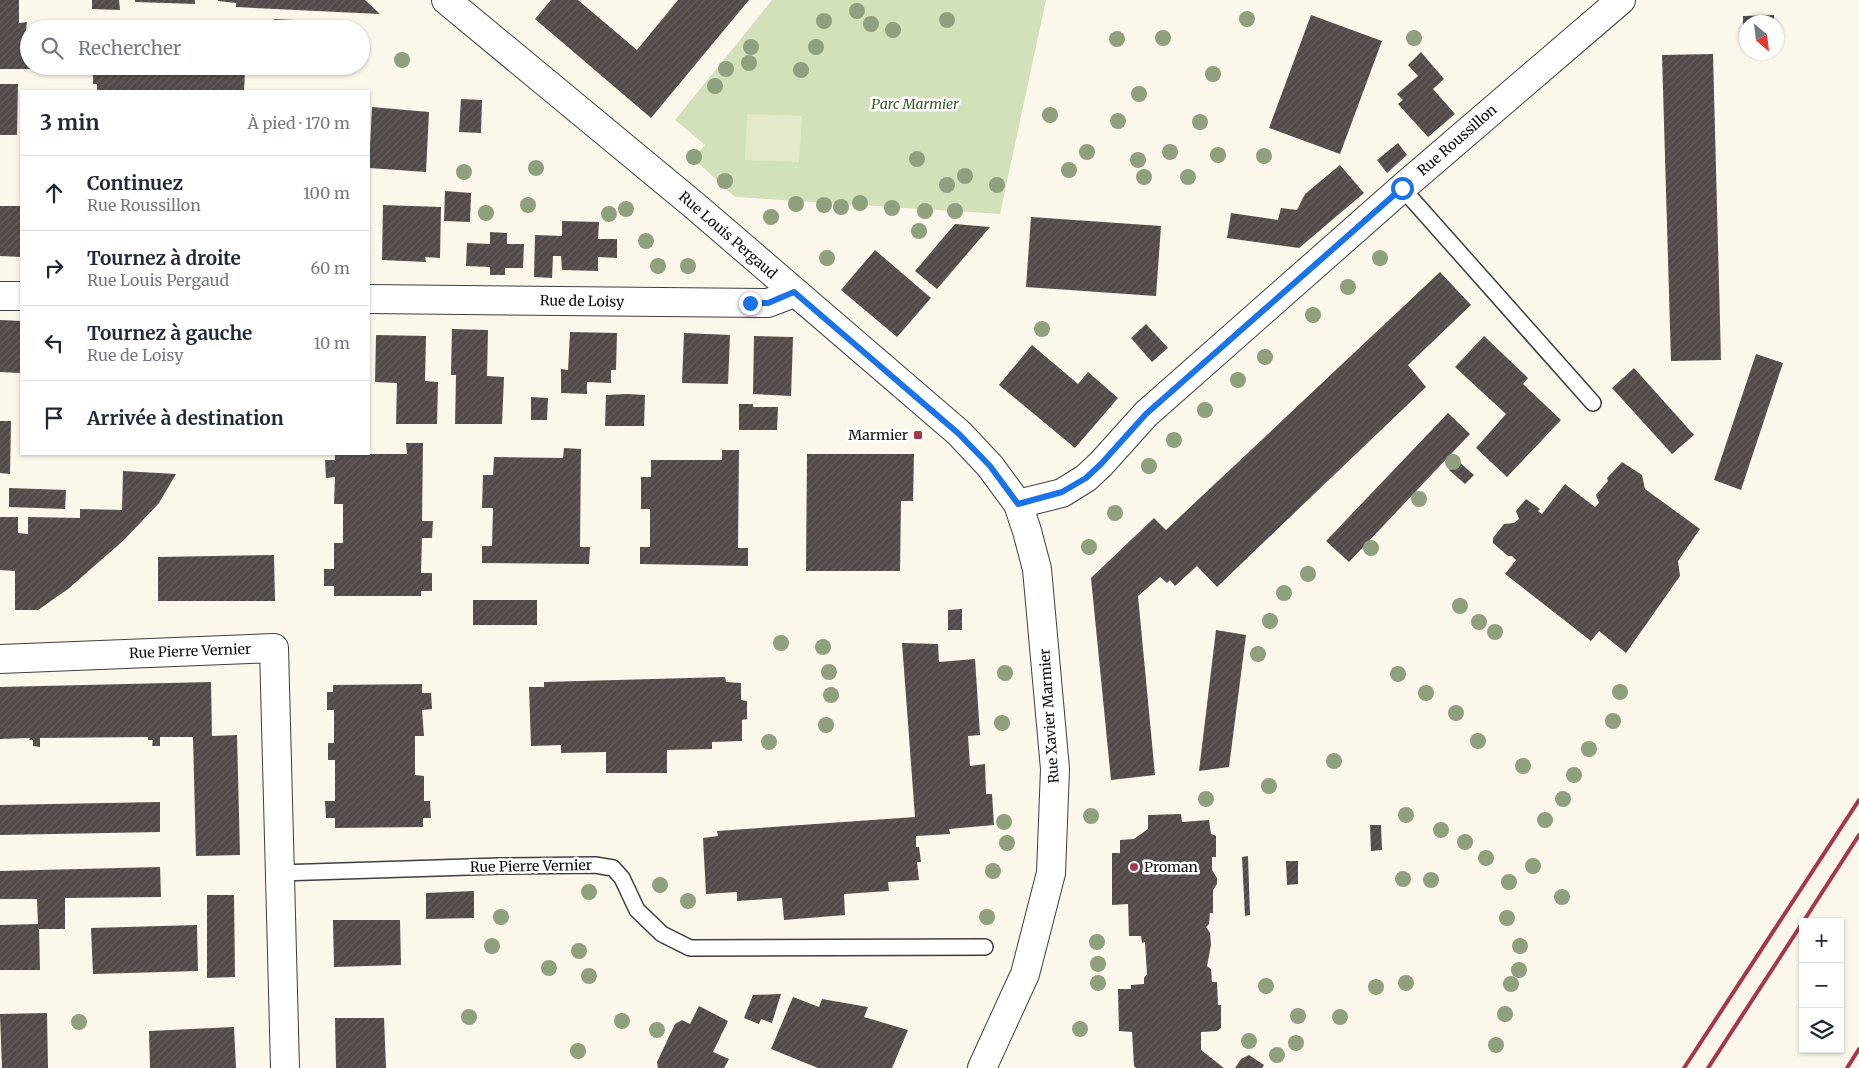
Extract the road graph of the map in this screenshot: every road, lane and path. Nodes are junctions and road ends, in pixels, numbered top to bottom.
1 (446, 0) edge
2 (1622, 0) edge
3 (1402, 188) junction
4 (794, 292) junction
5 (0, 296) edge
6 (20, 296) edge
7 (370, 299) edge
8 (1593, 403) dead end
9 (1018, 504) junction
10 (0, 658) edge
11 (279, 873) junction
12 (986, 946) dead end
13 (285, 1068) edge
14 (982, 1068) edge

1 - 4 street, Rue Louis Pergaud
2 - 3 street, Rue Roussillon
3 - 8 lane
3 - 9 street, Rue Roussillon
4 - 7 street, Rue de Loisy
4 - 9 street, Rue Louis Pergaud
5 - 6 street
9 - 14 street, Rue Xavier Marmier
10 - 11 street, Rue Pierre Vernier
11 - 12 lane, Rue Pierre Vernier
11 - 13 street, Rue Pierre Vernier

